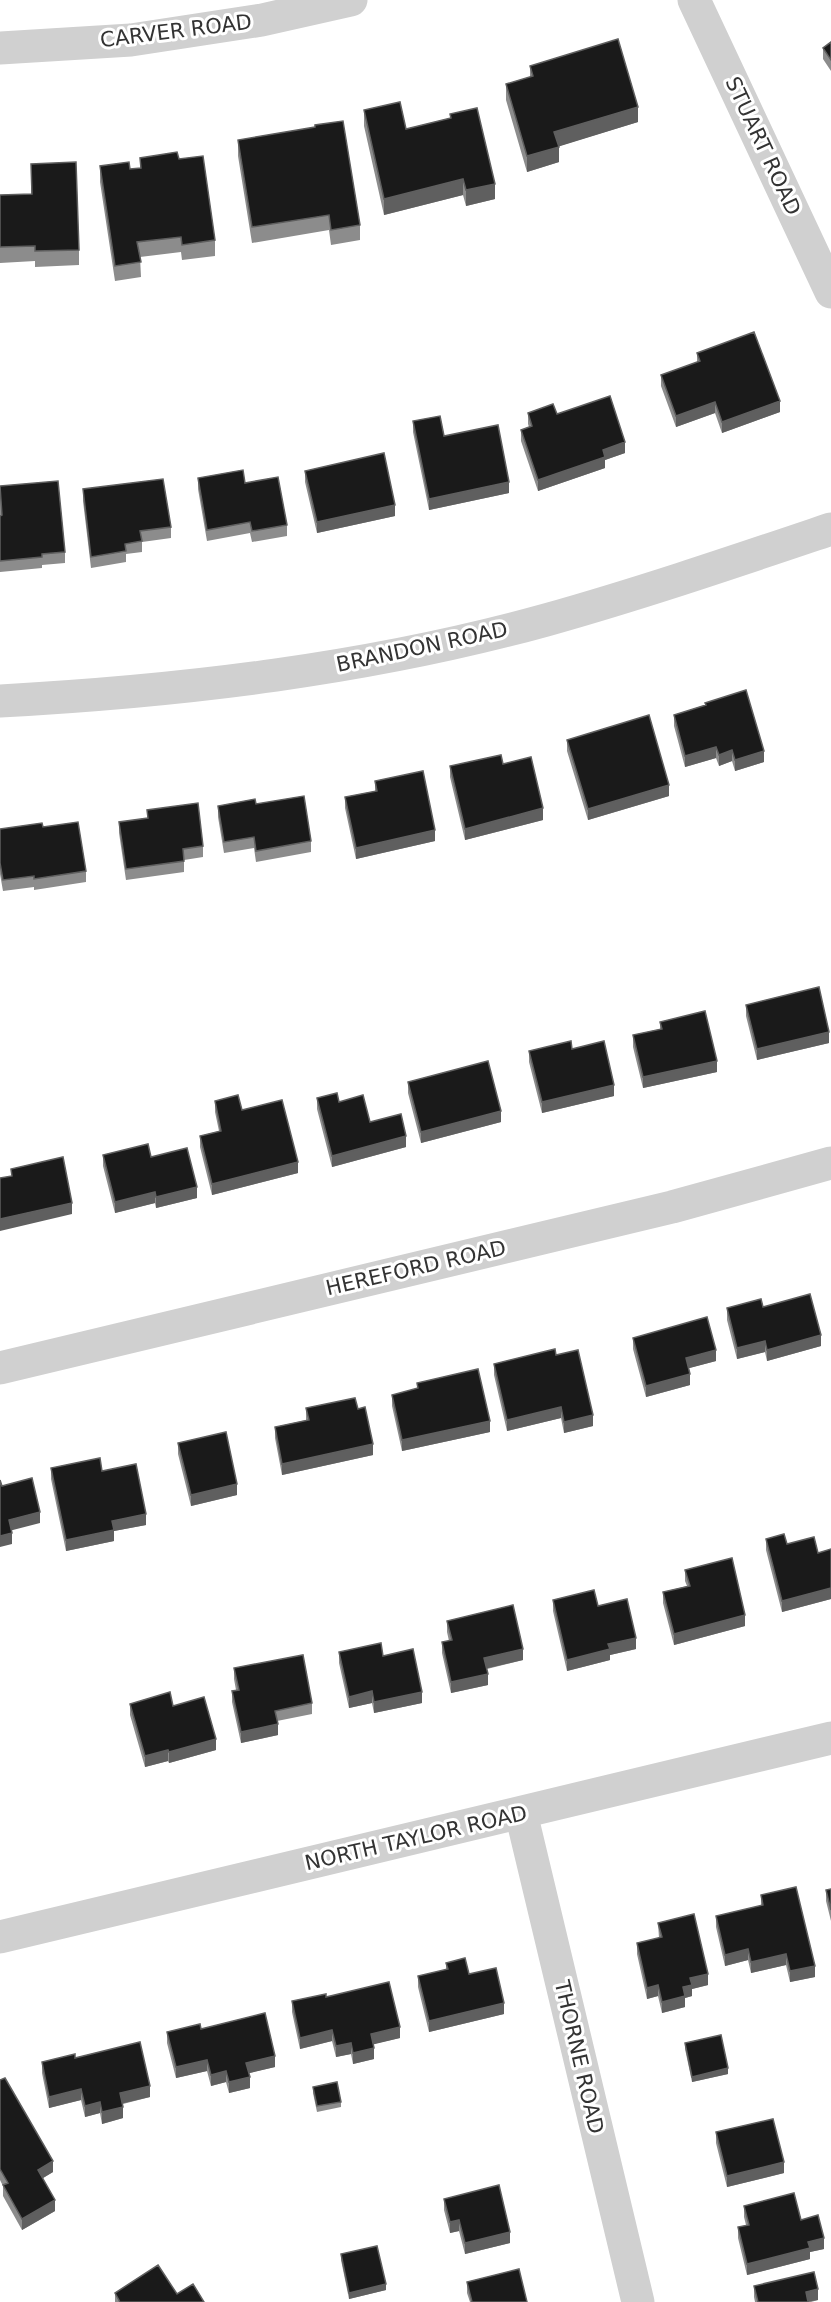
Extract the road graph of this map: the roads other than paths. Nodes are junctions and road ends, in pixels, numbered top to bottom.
1 (351, 0) edge
2 (694, 0) edge
3 (0, 48) edge
4 (831, 292) edge
5 (831, 529) edge
6 (0, 701) edge
7 (831, 1163) edge
8 (0, 1368) edge
9 (831, 1738) edge
10 (521, 1812) junction
11 (0, 1937) edge
12 (638, 2302) edge

1 - 3 street, CARVER ROAD
2 - 4 street, STUART ROAD
5 - 6 street, BRANDON ROAD
7 - 8 street, HEREFORD ROAD
9 - 10 street, NORTH TAYLOR ROAD
10 - 11 street, NORTH TAYLOR ROAD
10 - 12 street, THORNE ROAD

